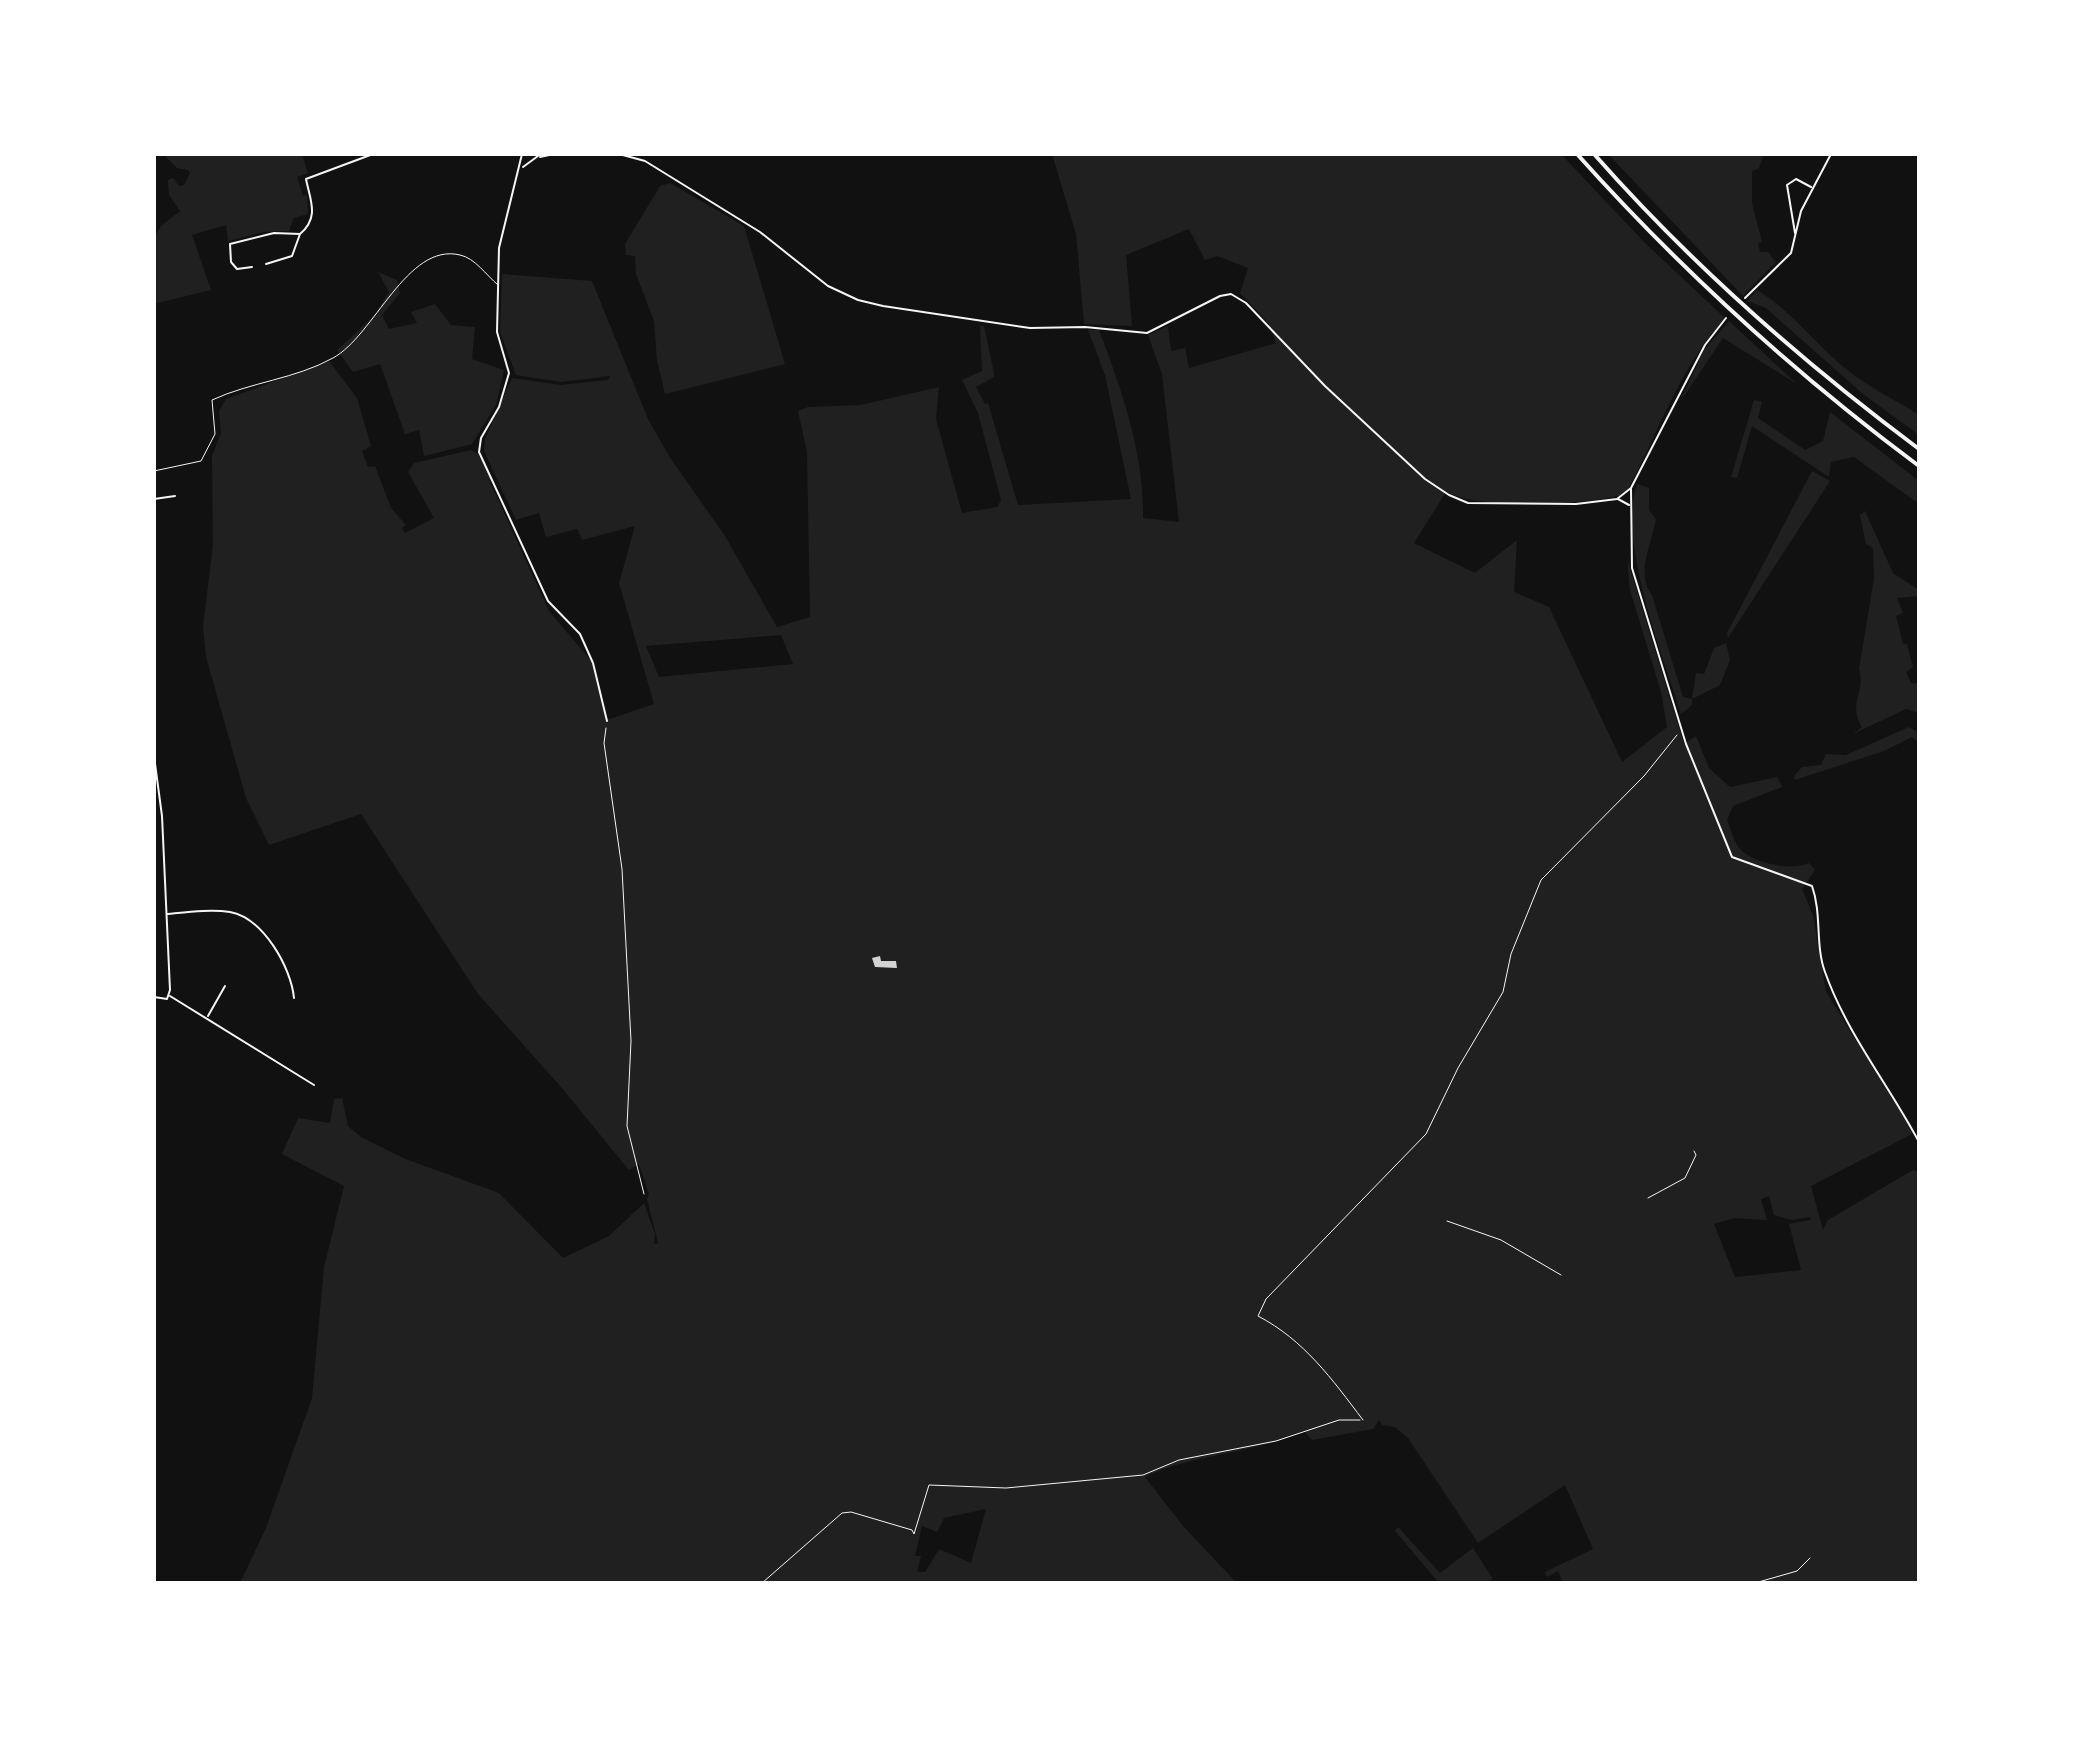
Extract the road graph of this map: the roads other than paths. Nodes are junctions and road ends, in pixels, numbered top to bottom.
1 (373, 154) edge
2 (528, 154) edge
3 (554, 154) edge
4 (619, 154) edge
5 (1577, 154) edge
6 (1594, 154) edge
7 (1831, 154) edge
8 (537, 155) edge
9 (522, 156) edge
10 (521, 169) junction
11 (1813, 188) junction
12 (300, 234) junction
13 (1795, 235) junction
14 (266, 264) dead end
15 (252, 267) dead end
16 (498, 285) junction
17 (1745, 298) dead end
18 (1726, 318) dead end
19 (1919, 449) edge
20 (1919, 466) edge
21 (154, 471) edge
22 (1631, 488) junction
23 (175, 496) dead end
24 (154, 499) edge
25 (1617, 499) junction
26 (1630, 506) junction
27 (607, 721) road end
28 (154, 756) edge
29 (167, 914) junction
30 (225, 986) dead end
31 (170, 996) junction
32 (154, 997) edge
33 (294, 998) dead end
34 (207, 1018) junction
35 (314, 1085) dead end
36 (1919, 1142) edge

1 - 12 street
2 - 9 street
3 - 8 street
4 - 25 street
5 - 20 highway
6 - 19 highway
7 - 11 street
8 - 10 street
9 - 10 street
10 - 16 street
11 - 13 street
11 - 13 street
12 - 14 street
12 - 15 street
13 - 17 street
16 - 21 lane
16 - 27 street
18 - 22 street
22 - 25 street
22 - 26 street
23 - 24 street
25 - 26 street
26 - 36 street
28 - 29 street
29 - 31 street
29 - 33 street
30 - 34 street
31 - 32 street
31 - 34 street
34 - 35 street

